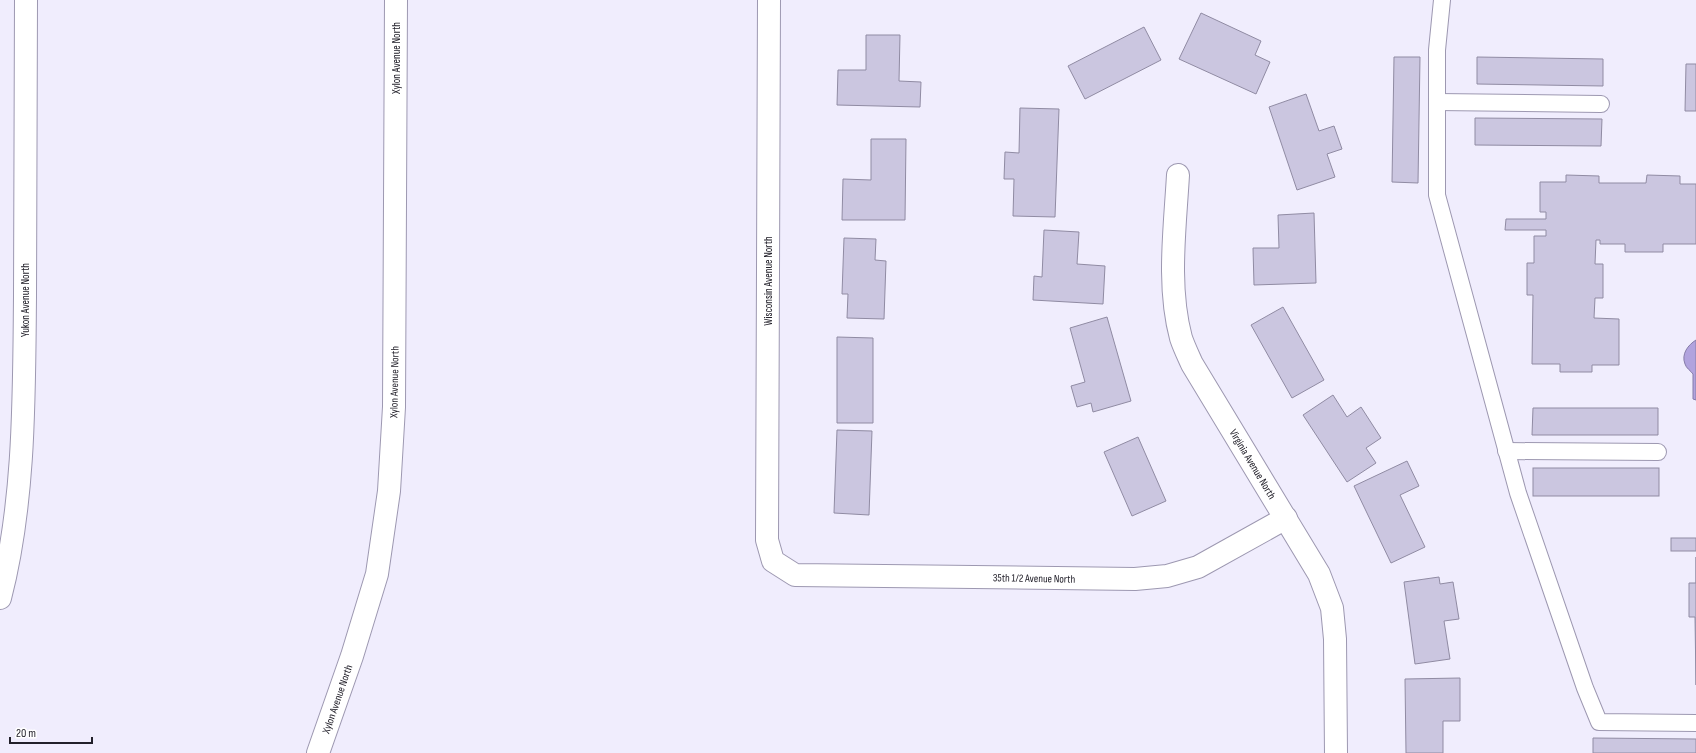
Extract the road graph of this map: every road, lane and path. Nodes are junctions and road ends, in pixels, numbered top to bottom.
1 (26, 0) edge
2 (396, 0) edge
3 (769, 0) edge
4 (1442, 0) edge
5 (1437, 102) junction
6 (1601, 104) dead end
7 (1178, 175) dead end
8 (1506, 451) junction
9 (1658, 452) dead end
10 (1286, 518) junction
11 (773, 561) joint
12 (0, 598) edge
13 (1696, 723) edge
14 (318, 753) edge
15 (1336, 753) edge

1 - 12 street, Yukon Avenue North
2 - 14 street, Xylon Avenue North
3 - 11 street, Wisconsin Avenue North
4 - 5 lane
5 - 6 lane
5 - 8 lane
7 - 10 street, Virginia Avenue North
8 - 9 lane
8 - 13 lane
10 - 11 street, 35th 1/2 Avenue North
10 - 15 street, Virginia Avenue North

